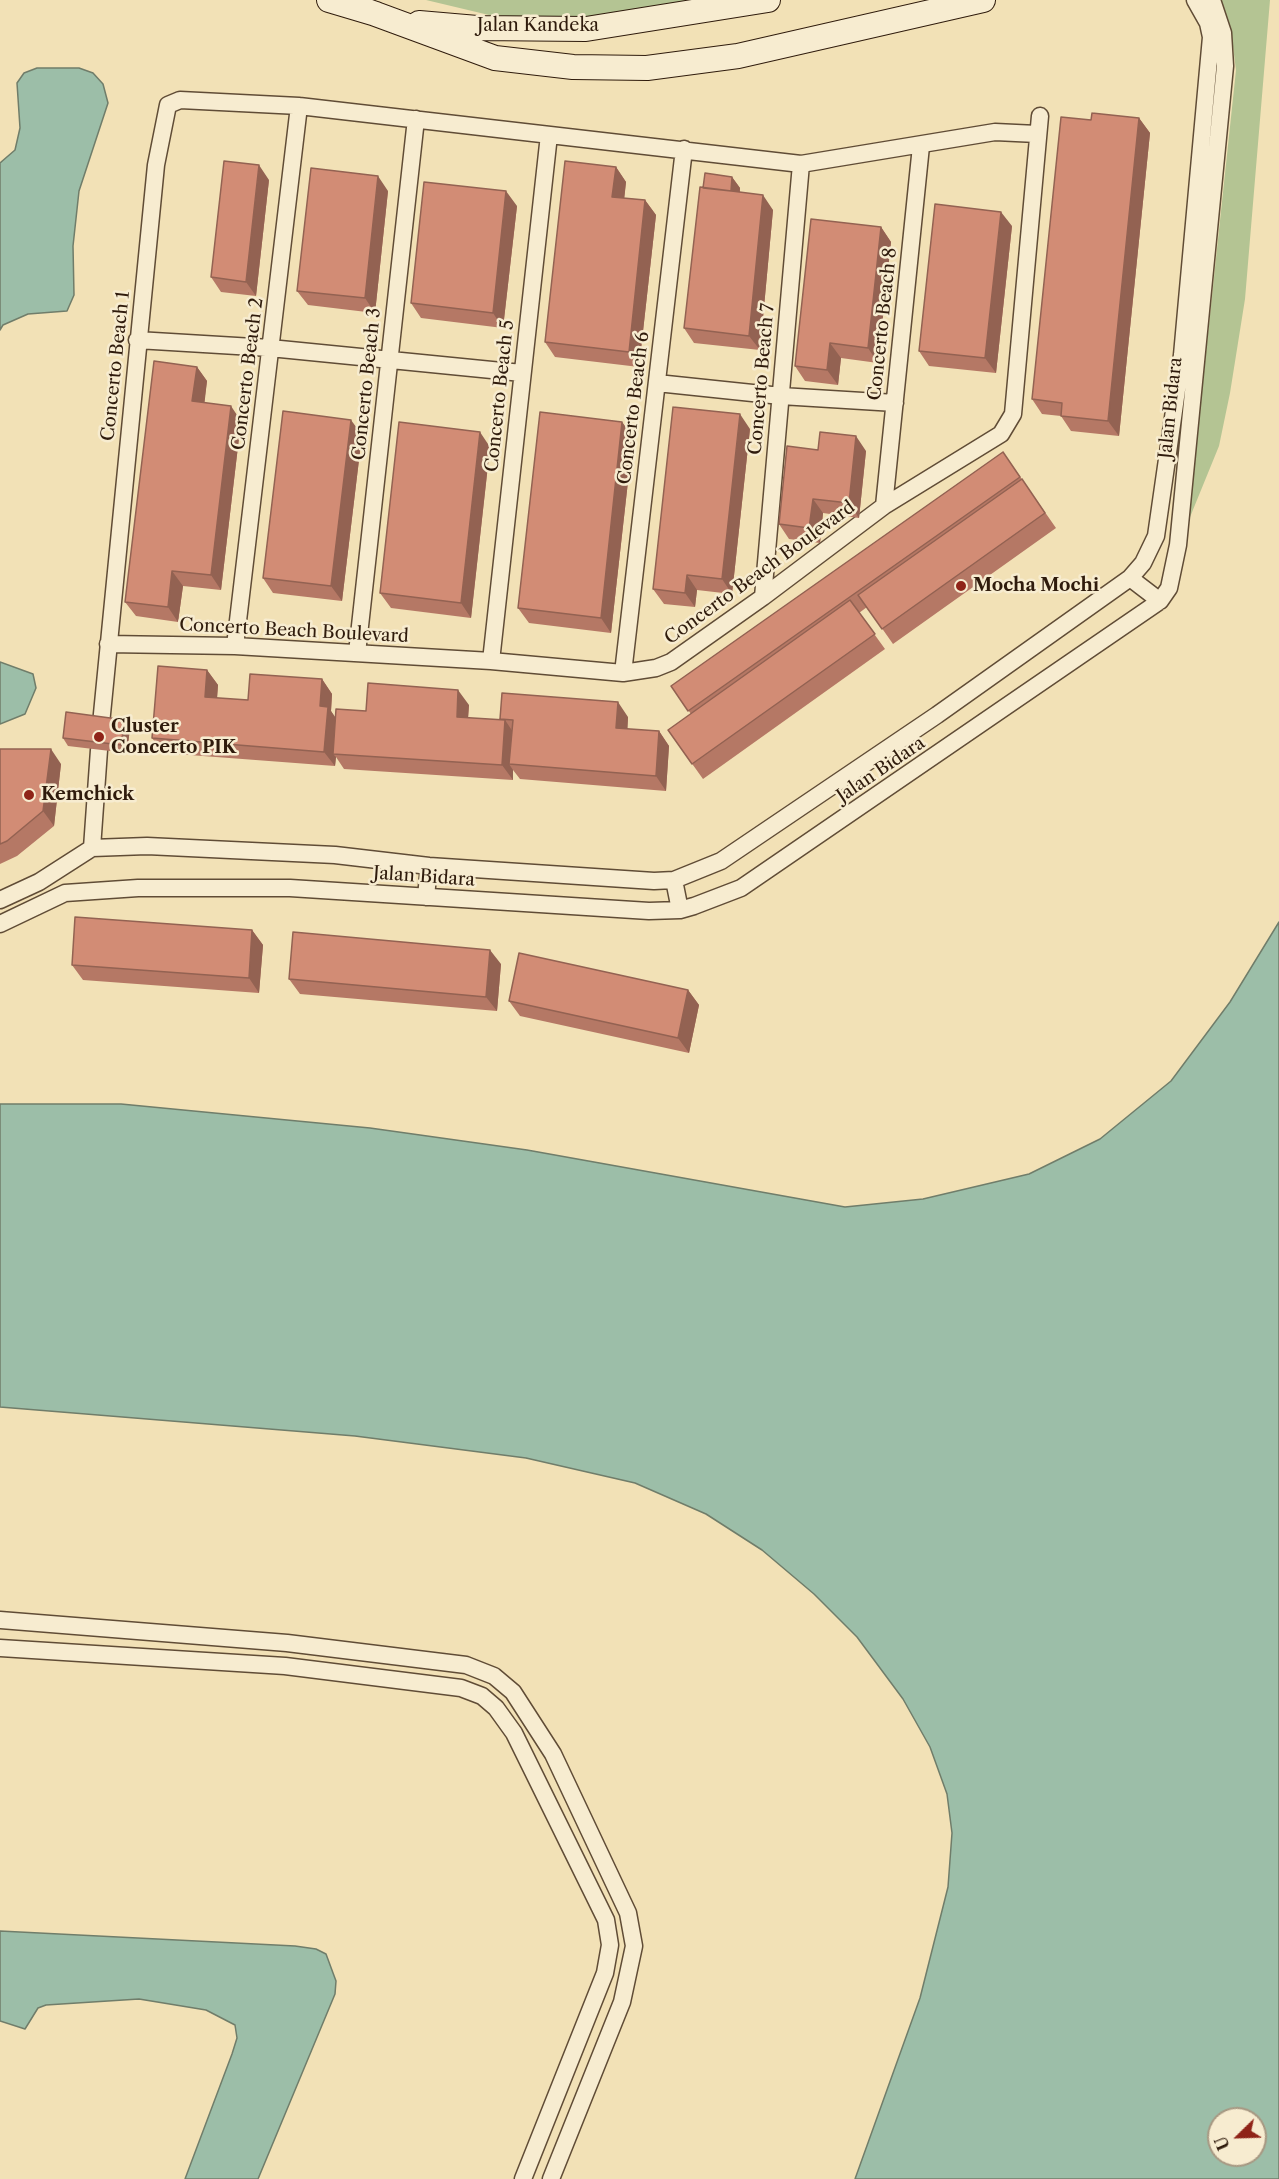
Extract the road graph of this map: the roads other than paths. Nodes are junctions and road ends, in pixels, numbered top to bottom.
1 (329, 0) edge
2 (983, 0) edge
3 (1203, 2) edge
4 (758, 3) edge
5 (386, 8) edge
6 (362, 9) junction
7 (299, 106) junction
8 (1040, 116) dead end
9 (416, 119) junction
10 (1037, 134) junction
11 (549, 135) junction
12 (921, 146) junction
13 (684, 149) junction
14 (801, 164) junction
15 (137, 340) junction
16 (270, 348) junction
17 (389, 361) junction
18 (522, 373) junction
19 (657, 383) junction
20 (780, 396) junction
21 (895, 403) junction
22 (884, 506) junction
23 (1130, 578) junction
24 (763, 597) junction
25 (1160, 601) junction
26 (108, 644) junction
27 (235, 646) junction
28 (357, 653) junction
29 (490, 661) junction
30 (623, 673) junction
31 (100, 724) edge
32 (99, 750) edge
33 (92, 848) junction
34 (429, 866) junction
35 (674, 880) junction
36 (426, 897) junction
37 (0, 900) edge
38 (680, 910) junction
39 (0, 924) edge
40 (0, 1620) edge
41 (0, 1648) edge
42 (524, 2179) edge
43 (551, 2179) edge

1 - 6 main road, Jalan Kandeka
2 - 6 main road
3 - 23 street, Jalan Bidara
3 - 25 street, Jalan Bidara
4 - 5 main road, Jalan Kandeka
5 - 6 main road, Jalan Kandeka
7 - 9 street
7 - 15 street, Concerto Beach 1
7 - 16 street, Concerto Beach 2
8 - 10 street, Concerto Beach Boulevard
9 - 11 street
9 - 17 street, Concerto Beach 3
10 - 12 street
10 - 22 street, Concerto Beach Boulevard
11 - 13 street
11 - 18 street, Concerto Beach 5
12 - 14 street
12 - 21 street, Concerto Beach 8
13 - 14 street
13 - 19 street, Concerto Beach 6
14 - 20 street, Concerto Beach 7
15 - 16 street
15 - 26 street, Concerto Beach 1
16 - 17 street
16 - 27 street, Concerto Beach 2
17 - 18 street
17 - 28 street, Concerto Beach 3
18 - 29 street, Concerto Beach 5
19 - 20 street
19 - 30 street, Concerto Beach 6
20 - 21 street
20 - 24 street, Concerto Beach 7
21 - 22 street, Concerto Beach 8
22 - 24 street, Concerto Beach Boulevard
23 - 25 street
23 - 35 street, Jalan Bidara
24 - 30 street, Concerto Beach Boulevard
25 - 38 street, Jalan Bidara
26 - 27 street, Concerto Beach Boulevard
26 - 31 street, Concerto Beach 1
27 - 28 street, Concerto Beach Boulevard
28 - 29 street, Concerto Beach Boulevard
29 - 30 street, Concerto Beach Boulevard
32 - 33 street
33 - 34 street, Jalan Bidara
33 - 37 street
34 - 35 street, Jalan Bidara
34 - 36 street
35 - 38 street
36 - 38 street, Jalan Bidara
36 - 39 street, Jalan Bidara
40 - 43 street
41 - 42 street

